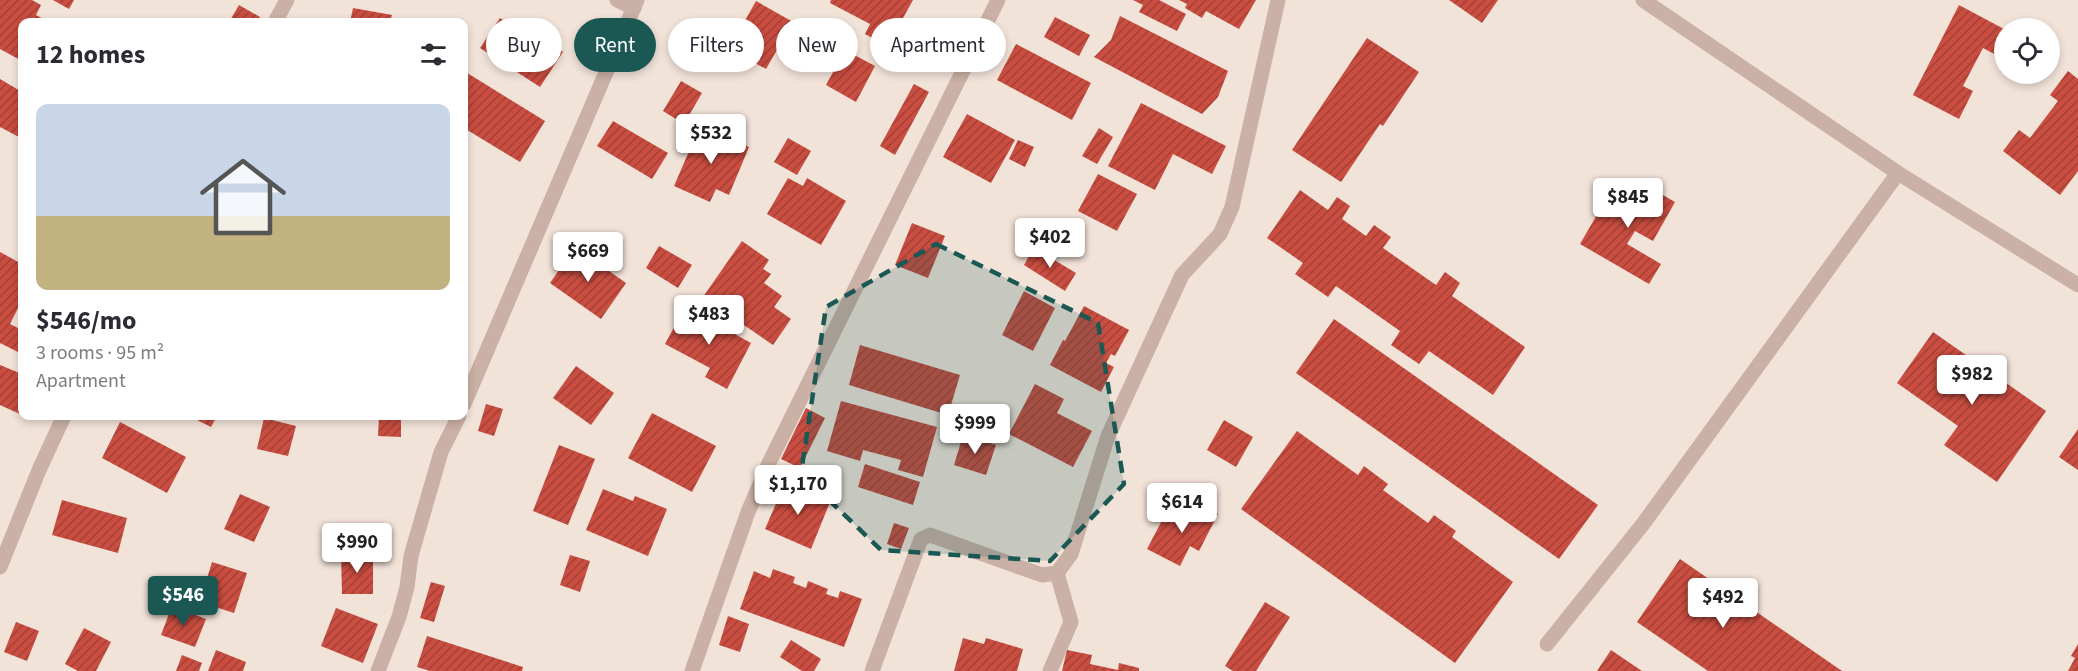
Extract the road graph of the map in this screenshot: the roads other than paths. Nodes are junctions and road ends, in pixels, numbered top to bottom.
1 (287, 0) edge
2 (617, 0) edge
3 (998, 0) edge
4 (1278, 0) edge
5 (1643, 0) edge
6 (635, 4) edge
7 (277, 18) edge
8 (1898, 172) junction
9 (2078, 285) edge
10 (468, 395) edge
11 (62, 420) edge
12 (457, 420) edge
13 (0, 567) edge
14 (1058, 573) junction
15 (1547, 644) dead end
16 (378, 671) edge
17 (693, 671) edge
18 (872, 671) edge
19 (1050, 671) edge

1 - 7 street
2 - 6 street
3 - 17 street
4 - 14 street
5 - 8 street
6 - 10 street
8 - 9 street
8 - 15 street
11 - 13 street
12 - 16 street
14 - 18 street
14 - 19 street

